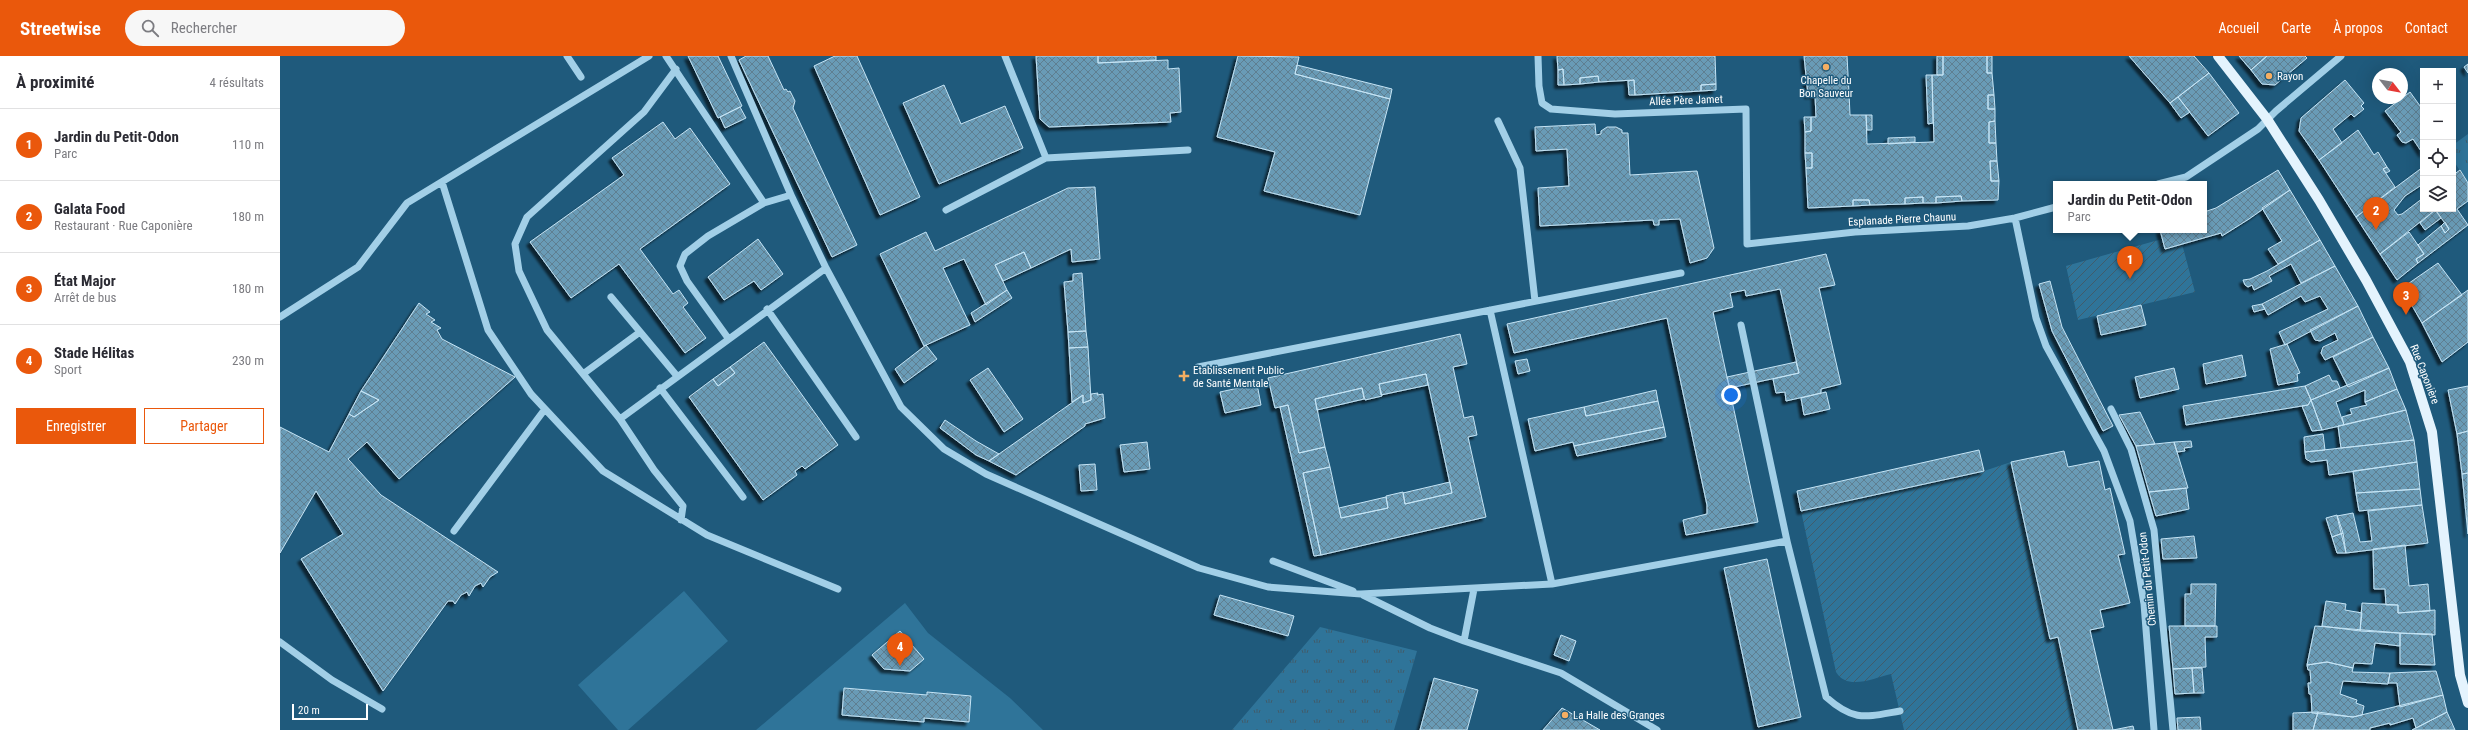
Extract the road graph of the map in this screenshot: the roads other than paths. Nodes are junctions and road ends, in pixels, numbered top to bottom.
1 (567, 56) edge
2 (650, 56) edge
3 (666, 56) edge
4 (731, 56) edge
5 (1004, 56) edge
6 (1538, 56) edge
7 (2218, 56) edge
8 (2340, 56) edge
9 (676, 70) junction
10 (581, 77) dead end
11 (2267, 120) junction
12 (1498, 121) dead end
13 (1188, 150) dead end
14 (1046, 158) junction
15 (2170, 181) edge
16 (442, 182) junction
17 (791, 195) junction
18 (764, 203) junction
19 (2053, 208) edge
20 (946, 210) dead end
21 (2015, 218) junction
22 (1747, 244) joint
23 (826, 268) junction
24 (1680, 273) dead end
25 (611, 298) dead end
26 (1535, 301) junction
27 (767, 309) junction
28 (1490, 310) junction
29 (280, 317) edge
30 (1741, 325) dead end
31 (640, 332) junction
32 (728, 338) junction
33 (1198, 367) dead end
34 (583, 374) junction
35 (677, 376) junction
36 (660, 388) junction
37 (545, 409) junction
38 (2111, 409) dead end
39 (620, 419) junction
40 (856, 437) dead end
41 (743, 497) dead end
42 (681, 520) junction
43 (454, 530) dead end
44 (1787, 541) junction
45 (1273, 561) dead end
46 (1552, 584) junction
47 (838, 589) dead end
48 (1474, 589) junction
49 (1361, 594) junction
50 (1464, 641) junction
51 (280, 642) edge
52 (2468, 702) edge
53 (382, 709) dead end
54 (1900, 711) dead end
55 (1657, 730) edge
56 (2154, 730) edge
57 (2173, 730) edge

1 - 10 street
2 - 16 street
3 - 9 street
4 - 17 street
5 - 14 street
6 - 22 street, Allée Père Jamet
7 - 11 main road, Rue Caponière
8 - 11 street
9 - 18 street
9 - 34 street
11 - 15 street
11 - 52 main road, Rue Caponière
12 - 26 street
13 - 14 street
14 - 20 street
16 - 29 street
16 - 37 street
17 - 18 street
17 - 23 street
18 - 32 street
19 - 21 street, Esplanade Pierre Chaunu
21 - 22 street, Esplanade Pierre Chaunu
21 - 56 street
23 - 27 street
23 - 49 street
24 - 26 street
25 - 31 street
26 - 28 street
27 - 32 street
27 - 40 street
28 - 33 street
28 - 46 street
30 - 44 street
31 - 34 street
31 - 35 street
32 - 35 street
34 - 39 street
35 - 36 street
36 - 39 street
36 - 41 street
37 - 42 street
37 - 43 street
38 - 57 street, Chemin du Petit-Odon
39 - 42 street
42 - 47 street
44 - 46 street
44 - 54 street
45 - 49 street
46 - 48 street
48 - 49 street
48 - 50 street
49 - 50 street
50 - 55 street
51 - 53 street

